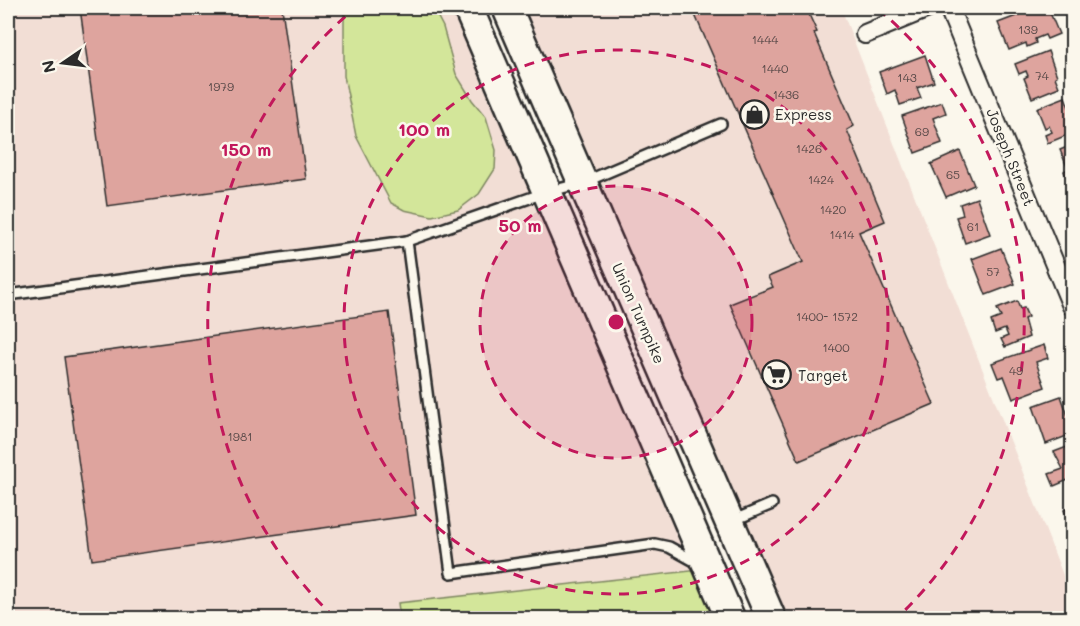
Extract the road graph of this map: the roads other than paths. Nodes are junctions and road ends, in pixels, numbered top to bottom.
1 (468, 8) edge
2 (507, 8) edge
3 (928, 8) edge
4 (949, 8) edge
5 (865, 34) dead end
6 (721, 124) dead end
7 (582, 183) junction
8 (547, 192) junction
9 (407, 240) junction
10 (8, 295) edge
11 (1072, 306) edge
12 (772, 504) dead end
13 (729, 522) junction
14 (709, 569) junction
15 (730, 618) edge
16 (771, 618) edge

1 - 8 main road
2 - 7 main road, Union Turnpike
3 - 5 street
4 - 11 street, Joseph Street
6 - 7 lane
7 - 8 lane
7 - 13 main road, Union Turnpike
8 - 9 lane
8 - 14 main road
9 - 10 lane
9 - 14 lane
12 - 13 lane
13 - 16 main road, Union Turnpike
14 - 15 main road

